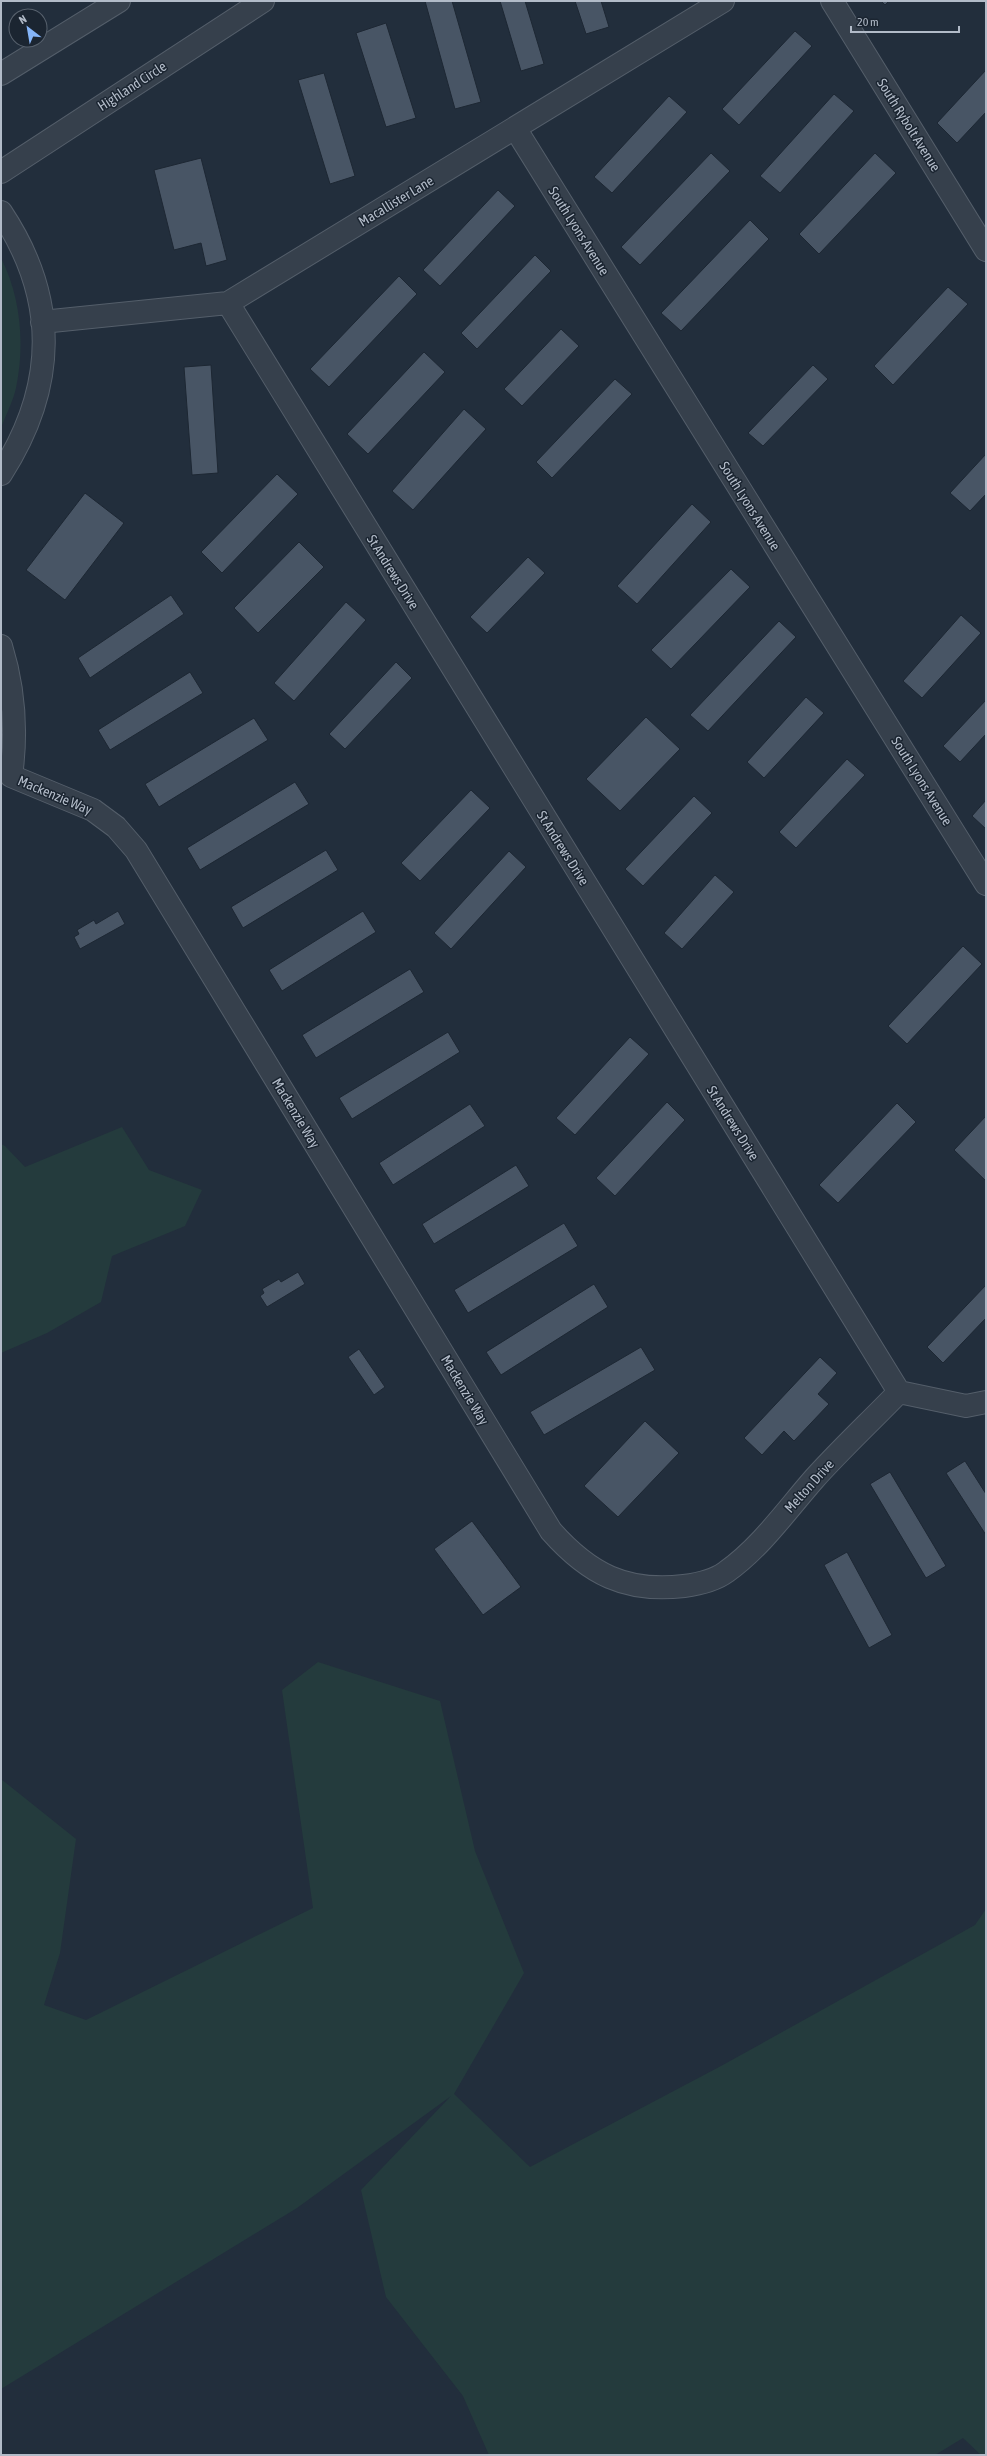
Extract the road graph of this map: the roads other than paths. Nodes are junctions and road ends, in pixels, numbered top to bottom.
1 (119, 1) edge
2 (263, 1) edge
3 (723, 1) edge
4 (832, 1) edge
5 (1, 74) edge
6 (515, 128) junction
7 (1, 172) edge
8 (1, 212) edge
9 (986, 250) edge
10 (228, 303) junction
11 (42, 322) junction
12 (1, 474) edge
13 (1, 646) edge
14 (986, 884) edge
15 (898, 1392) junction
16 (986, 1402) edge
17 (631, 1584) joint

1 - 5 street
2 - 7 street, Highland Circle
3 - 6 street, Macallister Lane
4 - 9 street, South Rybolt Avenue
6 - 10 street, Macallister Lane
6 - 14 street, South Lyons Avenue
8 - 11 street
10 - 11 street, Macallister Lane
10 - 15 street, St Andrews Drive
11 - 12 street
13 - 17 street, Mackenzie Way
15 - 16 street
15 - 17 street, Melton Drive

